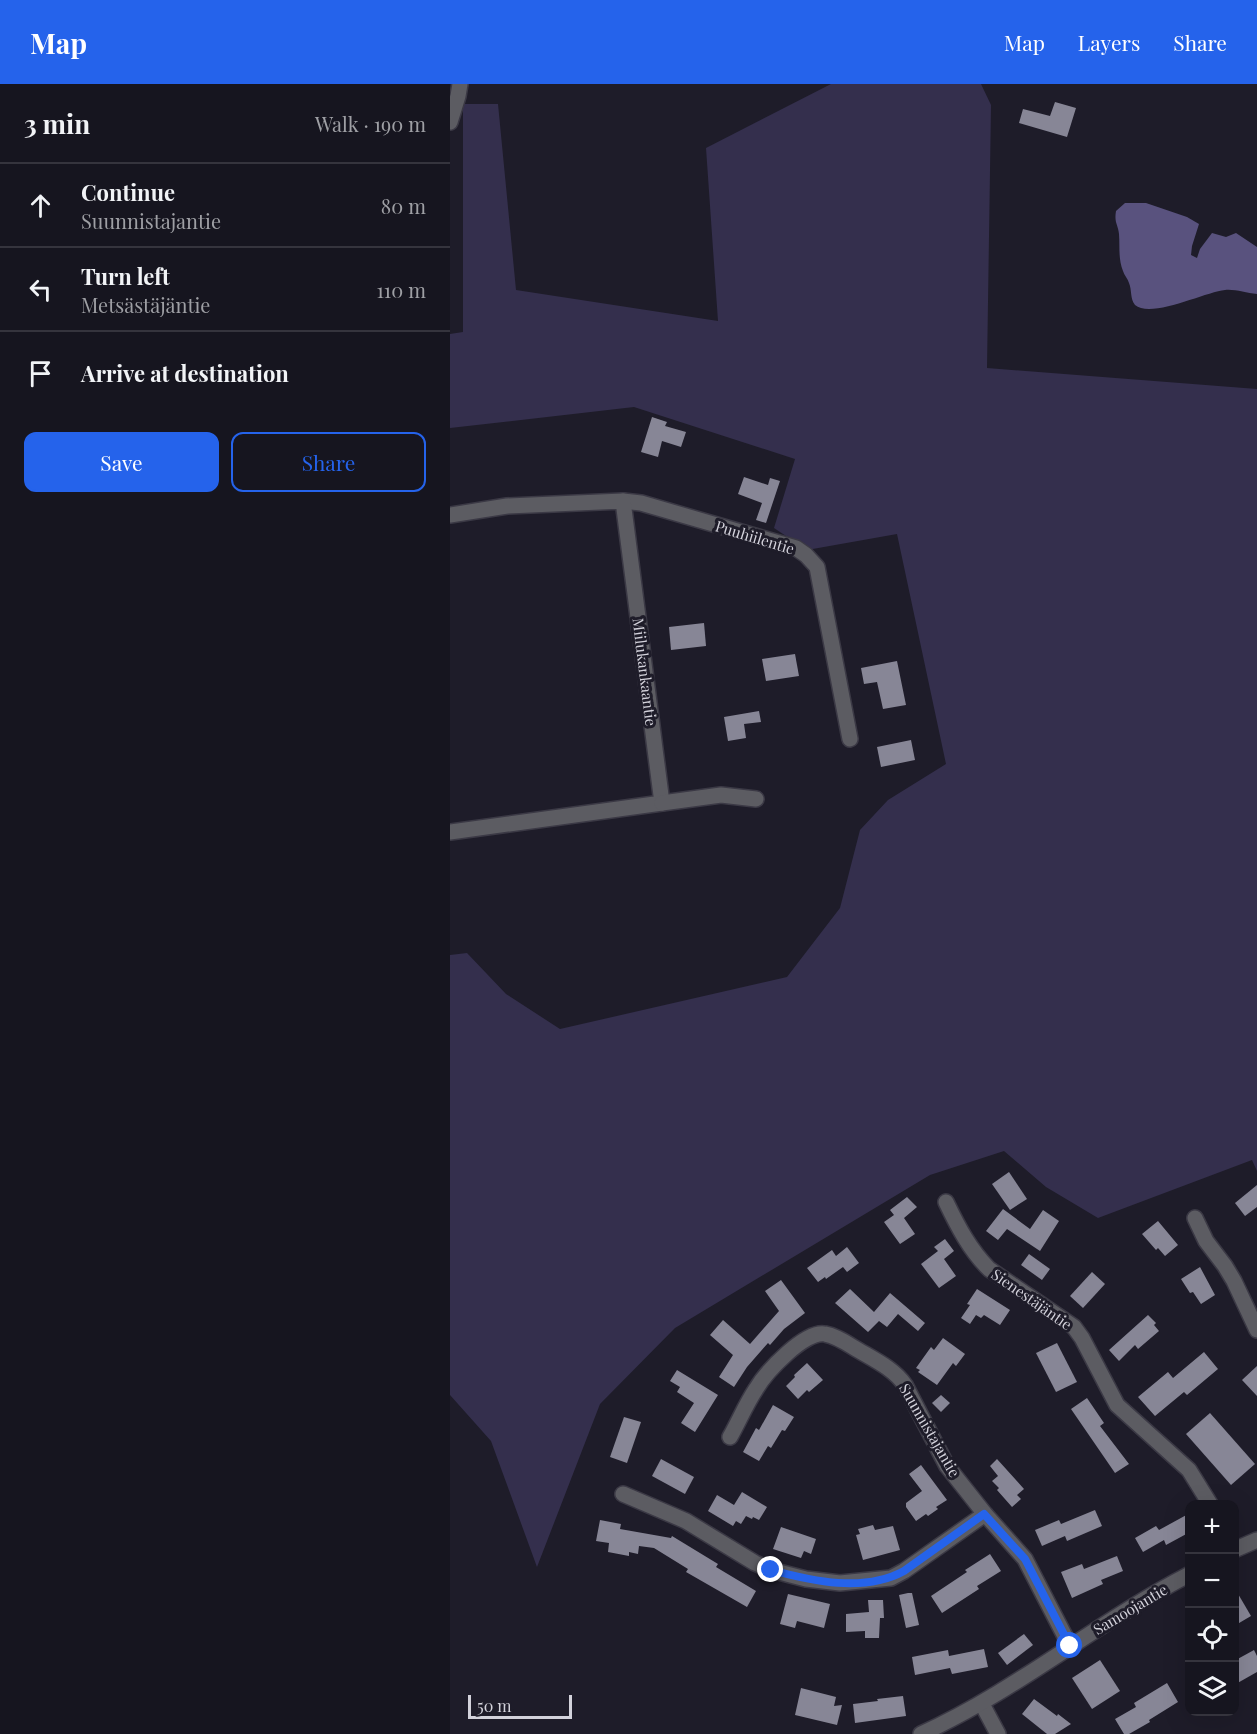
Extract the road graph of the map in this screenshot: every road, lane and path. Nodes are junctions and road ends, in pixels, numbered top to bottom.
1 (460, 84) edge
2 (450, 122) edge
3 (623, 501) junction
4 (450, 515) edge
5 (850, 739) dead end
6 (756, 799) dead end
7 (662, 803) junction
8 (450, 832) edge
9 (946, 1202) dead end
10 (1195, 1218) dead end
11 (1257, 1329) edge
12 (730, 1437) dead end
13 (623, 1494) dead end
14 (1208, 1500) edge
15 (984, 1514) junction
16 (1257, 1540) edge
17 (1239, 1547) edge
18 (1185, 1577) edge
19 (1070, 1646) junction
20 (982, 1704) junction
21 (921, 1734) edge
22 (998, 1734) edge

1 - 2 street
3 - 4 street
3 - 5 street, Puuhiilentie
3 - 7 street, Miilukankaantie
6 - 7 street
7 - 8 street
9 - 14 street, Sienestäjäntie
10 - 11 street
12 - 15 street, Suunnistajantie
13 - 15 street
15 - 19 street, Suunnistajantie
16 - 17 street
18 - 19 street, Samoojantie
19 - 20 street, Samoojantie
20 - 21 street, Samoojantie
20 - 22 street

